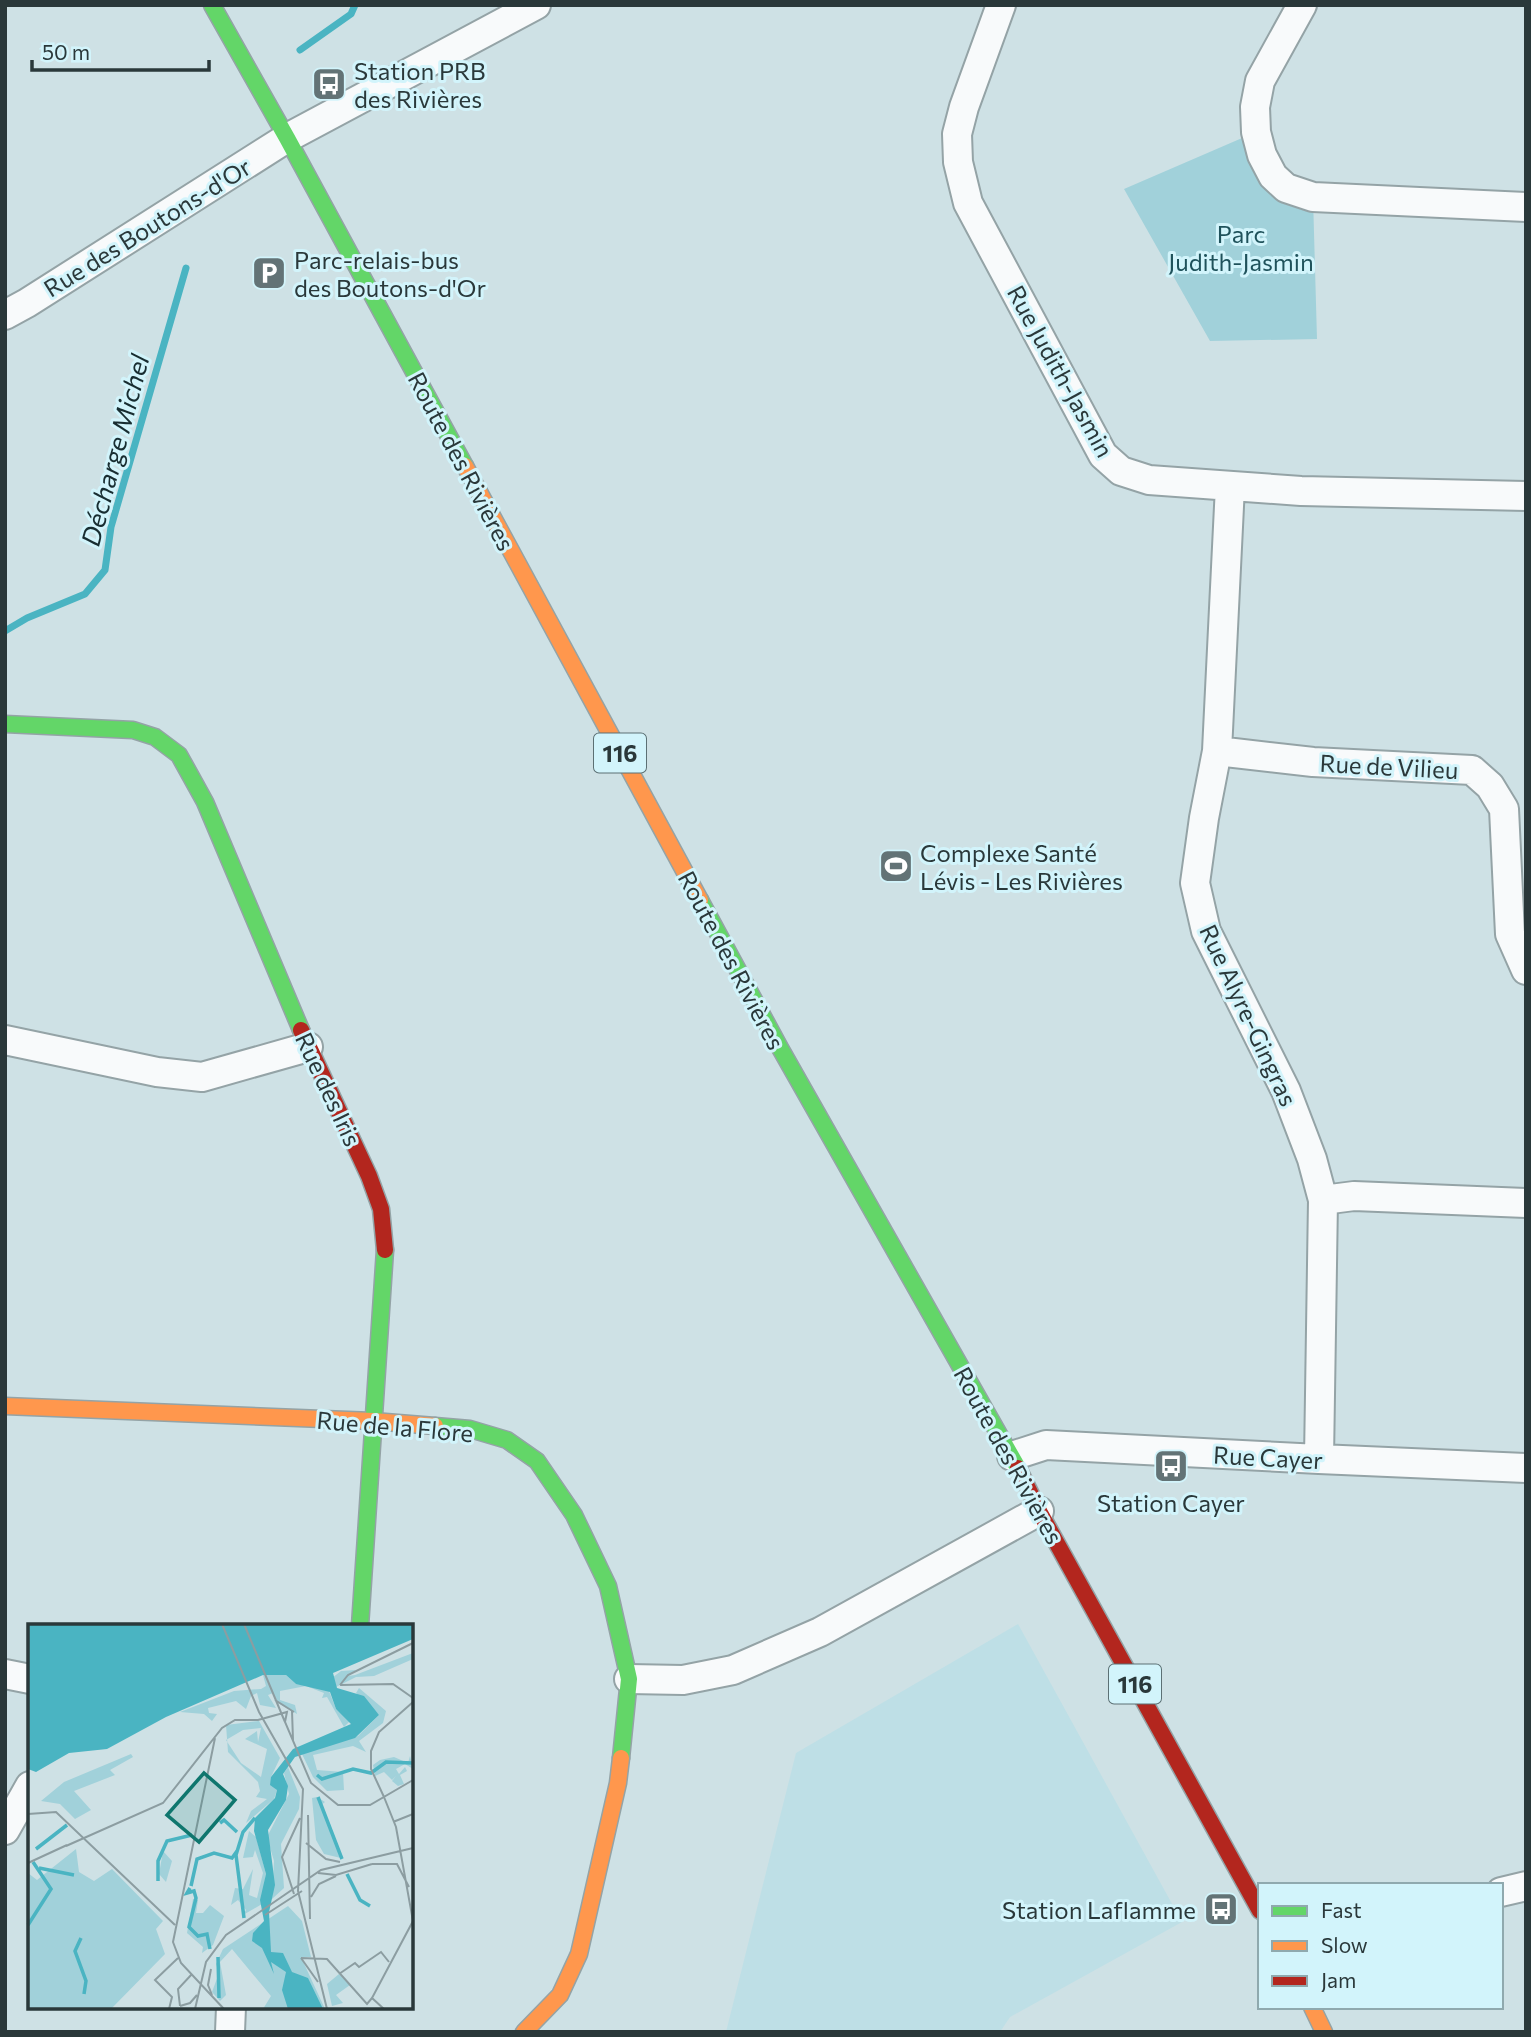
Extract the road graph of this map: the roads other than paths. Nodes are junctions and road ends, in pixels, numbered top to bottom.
1 (212, 5) edge
2 (536, 5) edge
3 (1001, 5) edge
4 (1302, 5) edge
5 (287, 138) junction
6 (1526, 206) edge
7 (5, 315) edge
8 (1230, 486) junction
9 (1526, 496) edge
10 (5, 724) edge
11 (1217, 751) junction
12 (1526, 970) edge
13 (5, 1040) edge
14 (309, 1047) junction
15 (1323, 1200) junction
16 (1526, 1203) edge
17 (5, 1406) edge
18 (373, 1421) junction
19 (1012, 1456) junction
20 (1319, 1460) junction
21 (1526, 1468) edge
22 (1039, 1510) junction
23 (360, 1624) edge
24 (5, 1674) edge
25 (28, 1679) edge
26 (629, 1679) junction
27 (28, 1790) edge
28 (5, 1830) edge
29 (1526, 1886) edge
30 (1503, 1892) edge
31 (1258, 1907) edge
32 (231, 2009) edge
33 (1313, 2009) edge
34 (230, 2032) edge
35 (524, 2032) edge
36 (1324, 2032) edge

1 - 5 street, Route des Rivières / 116
2 - 5 street, Rue des Boutons-d'Or
3 - 8 street, Rue Judith-Jasmin
4 - 6 street
5 - 7 street, Rue des Boutons-d'Or
5 - 19 street, Route des Rivières / 116
8 - 9 street, Rue Judith-Jasmin
8 - 11 street, Rue Alyre-Gingras
10 - 14 street, Rue des Iris
11 - 12 street, Rue de Vilieu
11 - 15 street, Rue Alyre-Gingras
13 - 14 street
14 - 18 street, Rue des Iris
15 - 16 street
15 - 20 street, Rue Alyre-Gingras
17 - 18 street, Rue de la Flore
18 - 23 street, Rue des Iris
18 - 26 street, Rue de la Flore
19 - 20 street, Rue Cayer
19 - 22 street, Route des Rivières / 116
20 - 21 street, Rue Cayer
22 - 26 street
22 - 31 street, Route des Rivières / 116
24 - 25 street
26 - 35 street, Rue de la Flore
27 - 28 street
29 - 30 street
32 - 34 street
33 - 36 street

